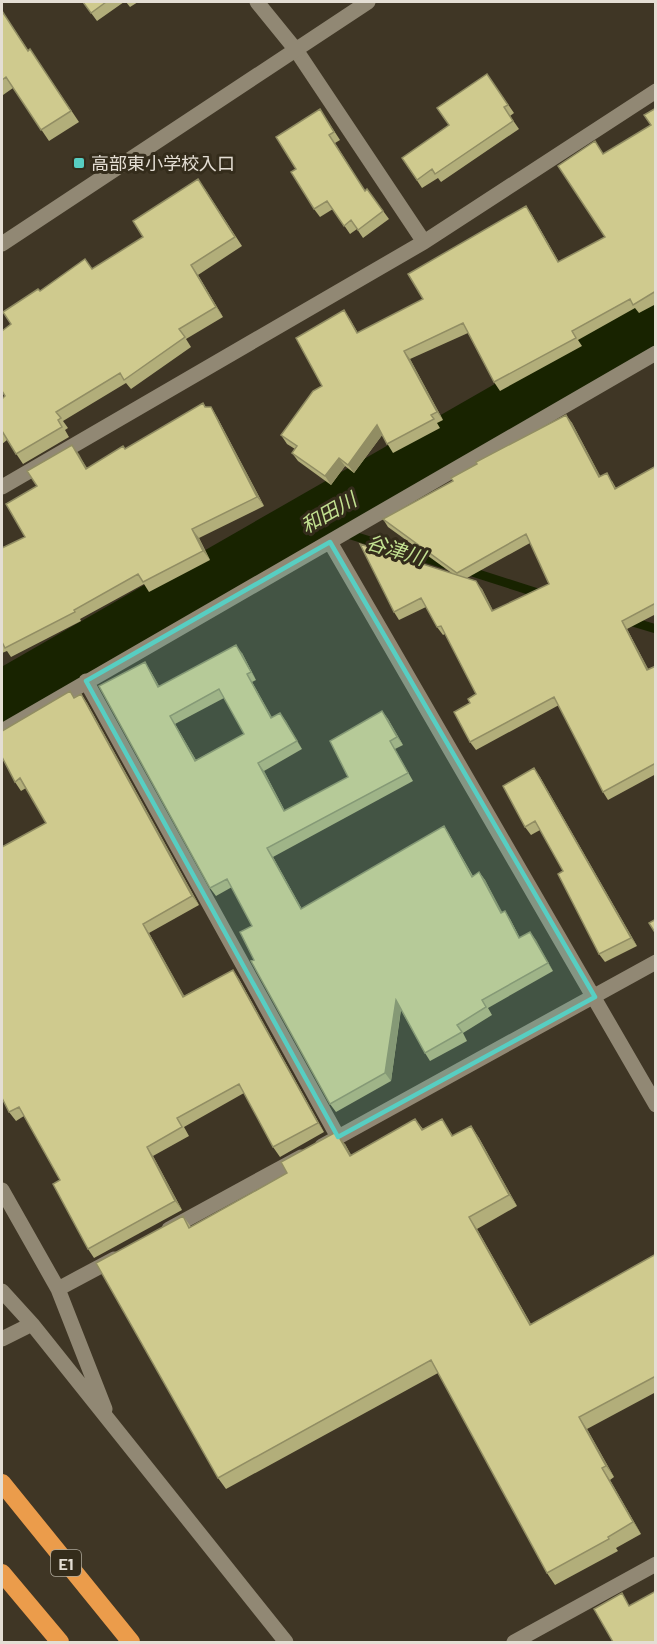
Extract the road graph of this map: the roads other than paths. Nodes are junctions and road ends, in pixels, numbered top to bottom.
1 (257, 2) edge
2 (368, 2) edge
3 (296, 50) junction
4 (656, 91) edge
5 (424, 242) junction
6 (2, 244) edge
7 (656, 353) edge
8 (2, 487) edge
9 (330, 542) junction
10 (86, 681) junction
11 (2, 730) edge
12 (656, 962) edge
13 (595, 997) junction
14 (656, 1105) edge
15 (338, 1137) junction
16 (2, 1190) edge
17 (152, 1238) edge
18 (131, 1250) edge
19 (58, 1289) junction
20 (2, 1291) edge
21 (32, 1324) junction
22 (2, 1339) edge
23 (110, 1423) junction
24 (2, 1483) edge
25 (656, 1564) edge
26 (2, 1573) edge
27 (60, 1642) edge
28 (131, 1642) edge
29 (286, 1642) edge
30 (514, 1642) edge

1 - 3 street
2 - 3 street
3 - 5 street
3 - 6 street
4 - 5 street
5 - 8 street
7 - 9 street
9 - 10 street
9 - 13 street
10 - 11 street
10 - 15 street
12 - 13 street
13 - 14 street
13 - 15 street
15 - 17 street
16 - 19 street
18 - 19 street
19 - 23 street
20 - 21 street
21 - 22 street
21 - 23 street
23 - 29 street
24 - 28 highway, E1
25 - 30 street
26 - 27 highway

